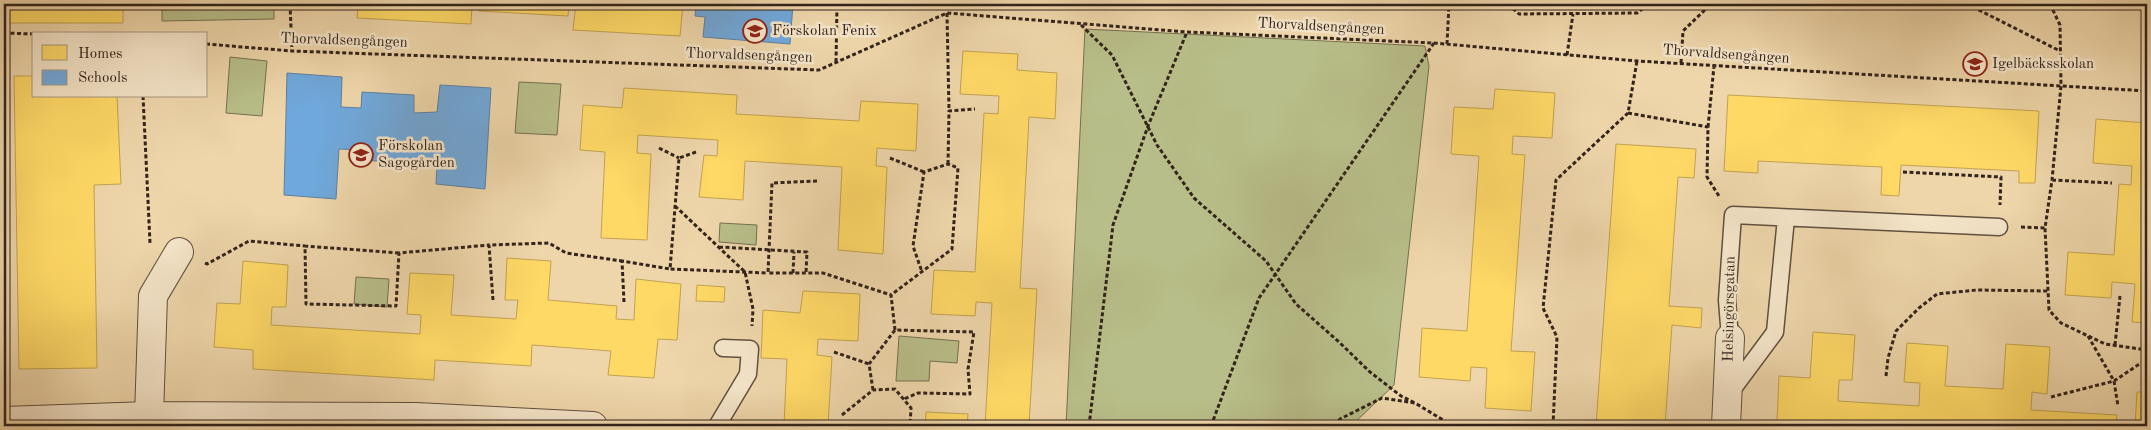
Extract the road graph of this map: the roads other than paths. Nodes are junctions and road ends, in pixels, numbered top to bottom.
1 (1786, 218) junction
2 (1999, 226) road end
3 (179, 252) road end
4 (1730, 338) joint
5 (724, 348) dead end
6 (1728, 396) junction
7 (4, 421) edge
8 (148, 421) edge
9 (276, 421) edge
10 (593, 426) edge
11 (717, 426) edge
12 (1726, 426) edge

1 - 2 lane
1 - 4 lane, Helsingörsgatan
1 - 6 lane, Helsingörsgatan
3 - 8 street
4 - 6 street, Helsingörsgatan
5 - 11 lane
6 - 12 street, Helsingörsgatan
7 - 8 street
8 - 9 street
9 - 10 street

